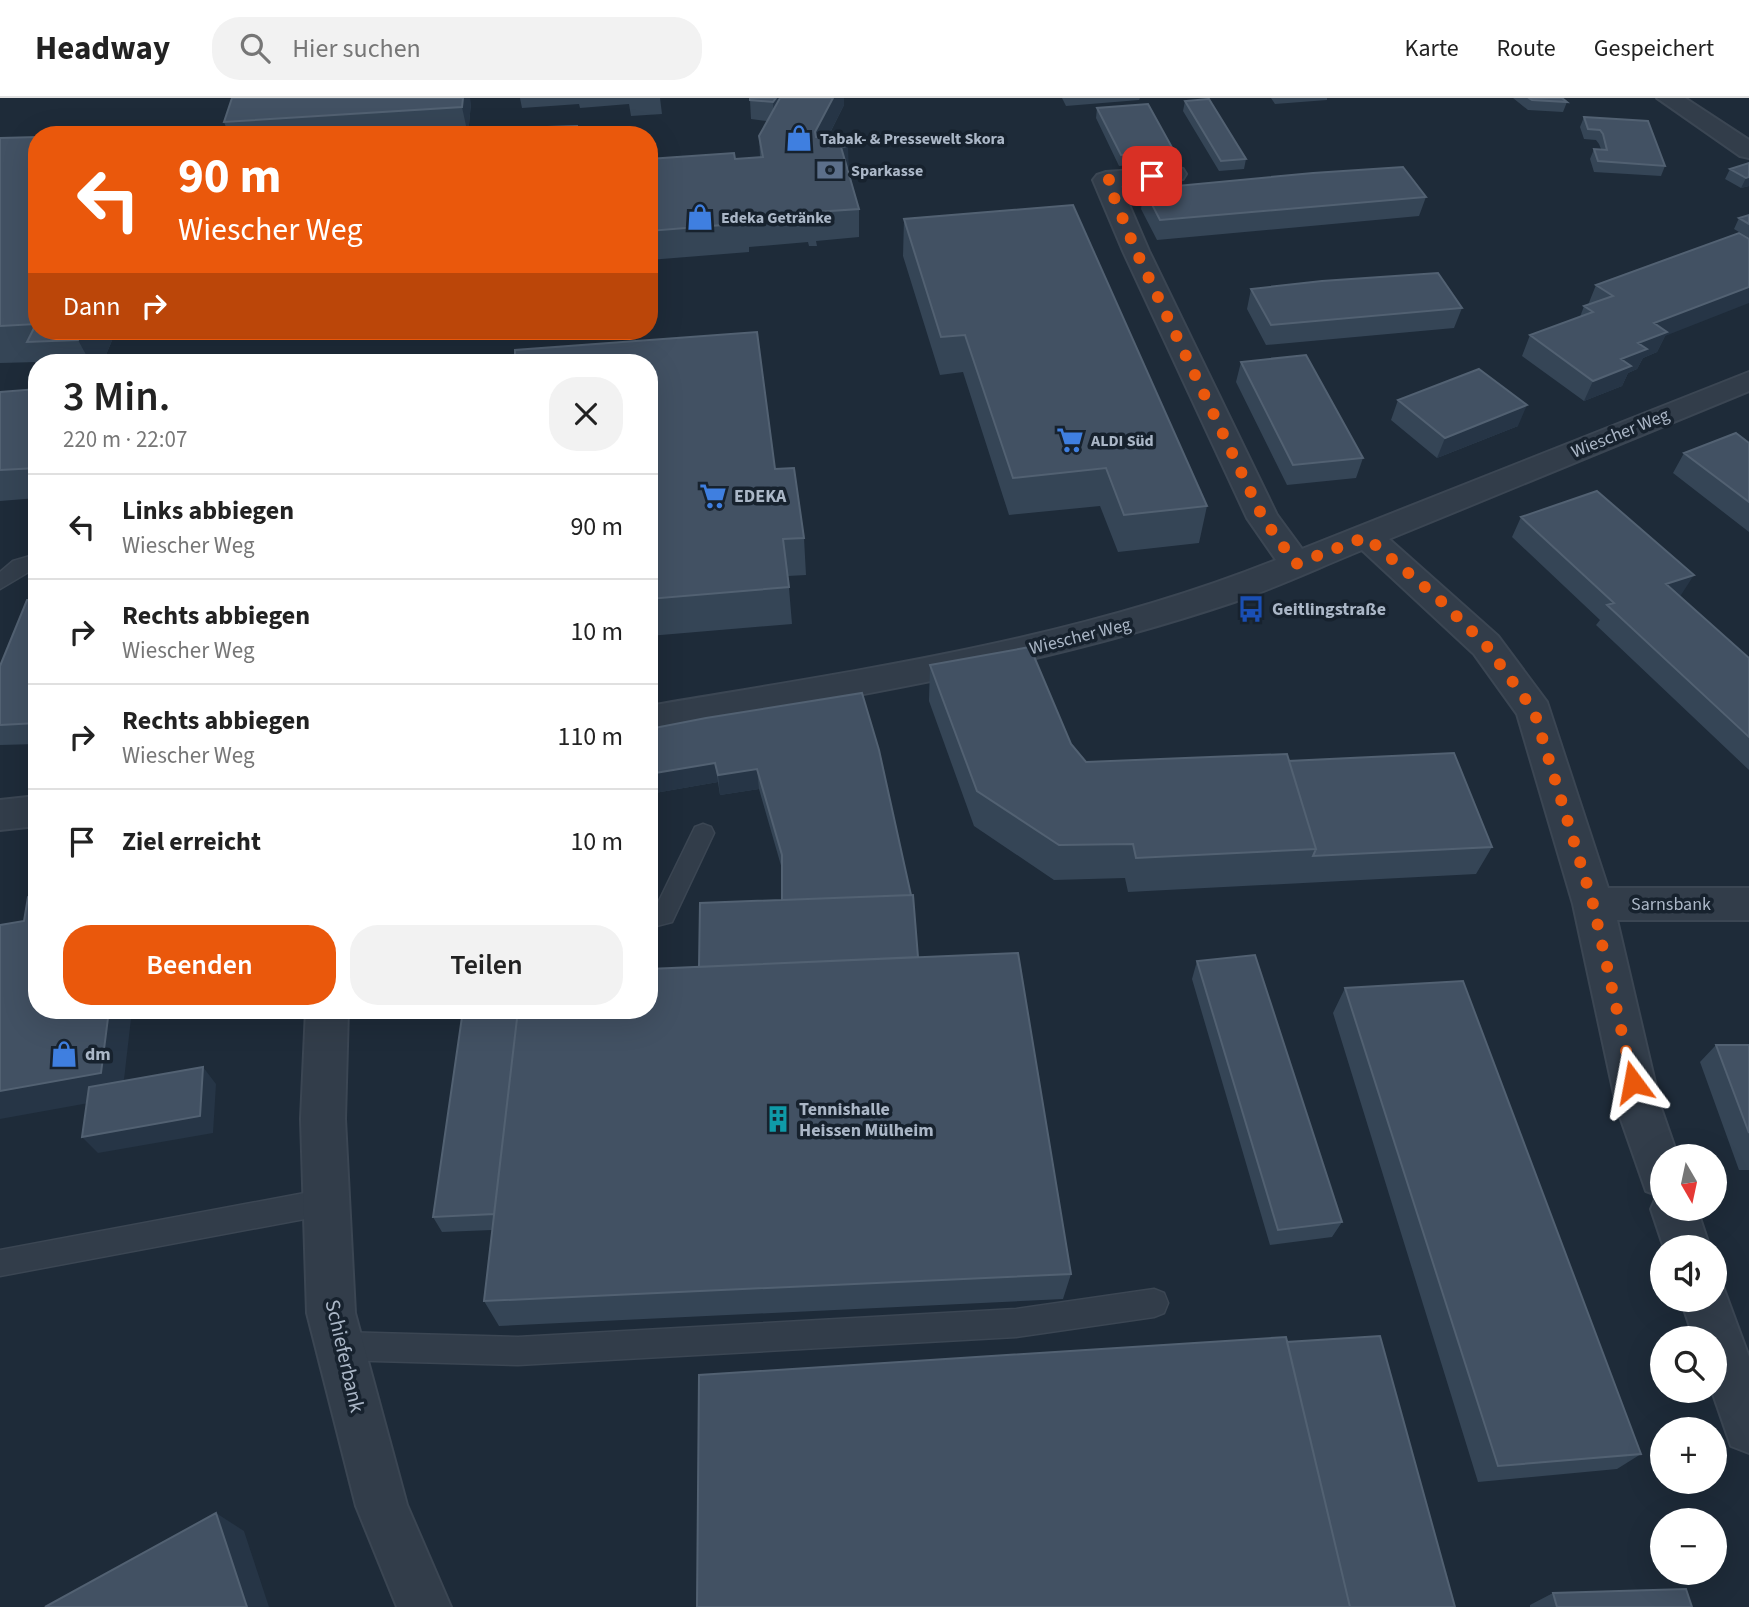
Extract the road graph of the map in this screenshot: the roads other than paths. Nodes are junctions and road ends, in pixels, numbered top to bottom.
1 (1668, 98) edge
2 (1749, 151) edge
3 (1174, 174) dead end
4 (1749, 381) edge
5 (1366, 537) junction
6 (28, 563) edge
7 (1296, 564) junction
8 (0, 582) edge
9 (658, 717) edge
10 (28, 812) edge
11 (0, 815) edge
12 (704, 833) dead end
13 (1593, 904) junction
14 (1749, 905) edge
15 (658, 916) edge
16 (327, 1019) edge
17 (1651, 1144) edge
18 (326, 1202) junction
19 (0, 1263) edge
20 (1154, 1303) dead end
21 (1709, 1312) edge
22 (339, 1346) junction
23 (1749, 1428) edge
24 (424, 1607) edge

1 - 2 street
3 - 7 street
4 - 5 street, Wiescher Weg
5 - 7 street, Wiescher Weg
5 - 13 street
6 - 8 lane
7 - 9 street, Wiescher Weg
10 - 11 street
12 - 15 lane
13 - 14 street, Sarnsbank
13 - 17 street
16 - 18 street, Schieferbank
18 - 19 lane
18 - 22 street, Schieferbank
20 - 22 lane
21 - 23 street
22 - 24 street, Schieferbank

